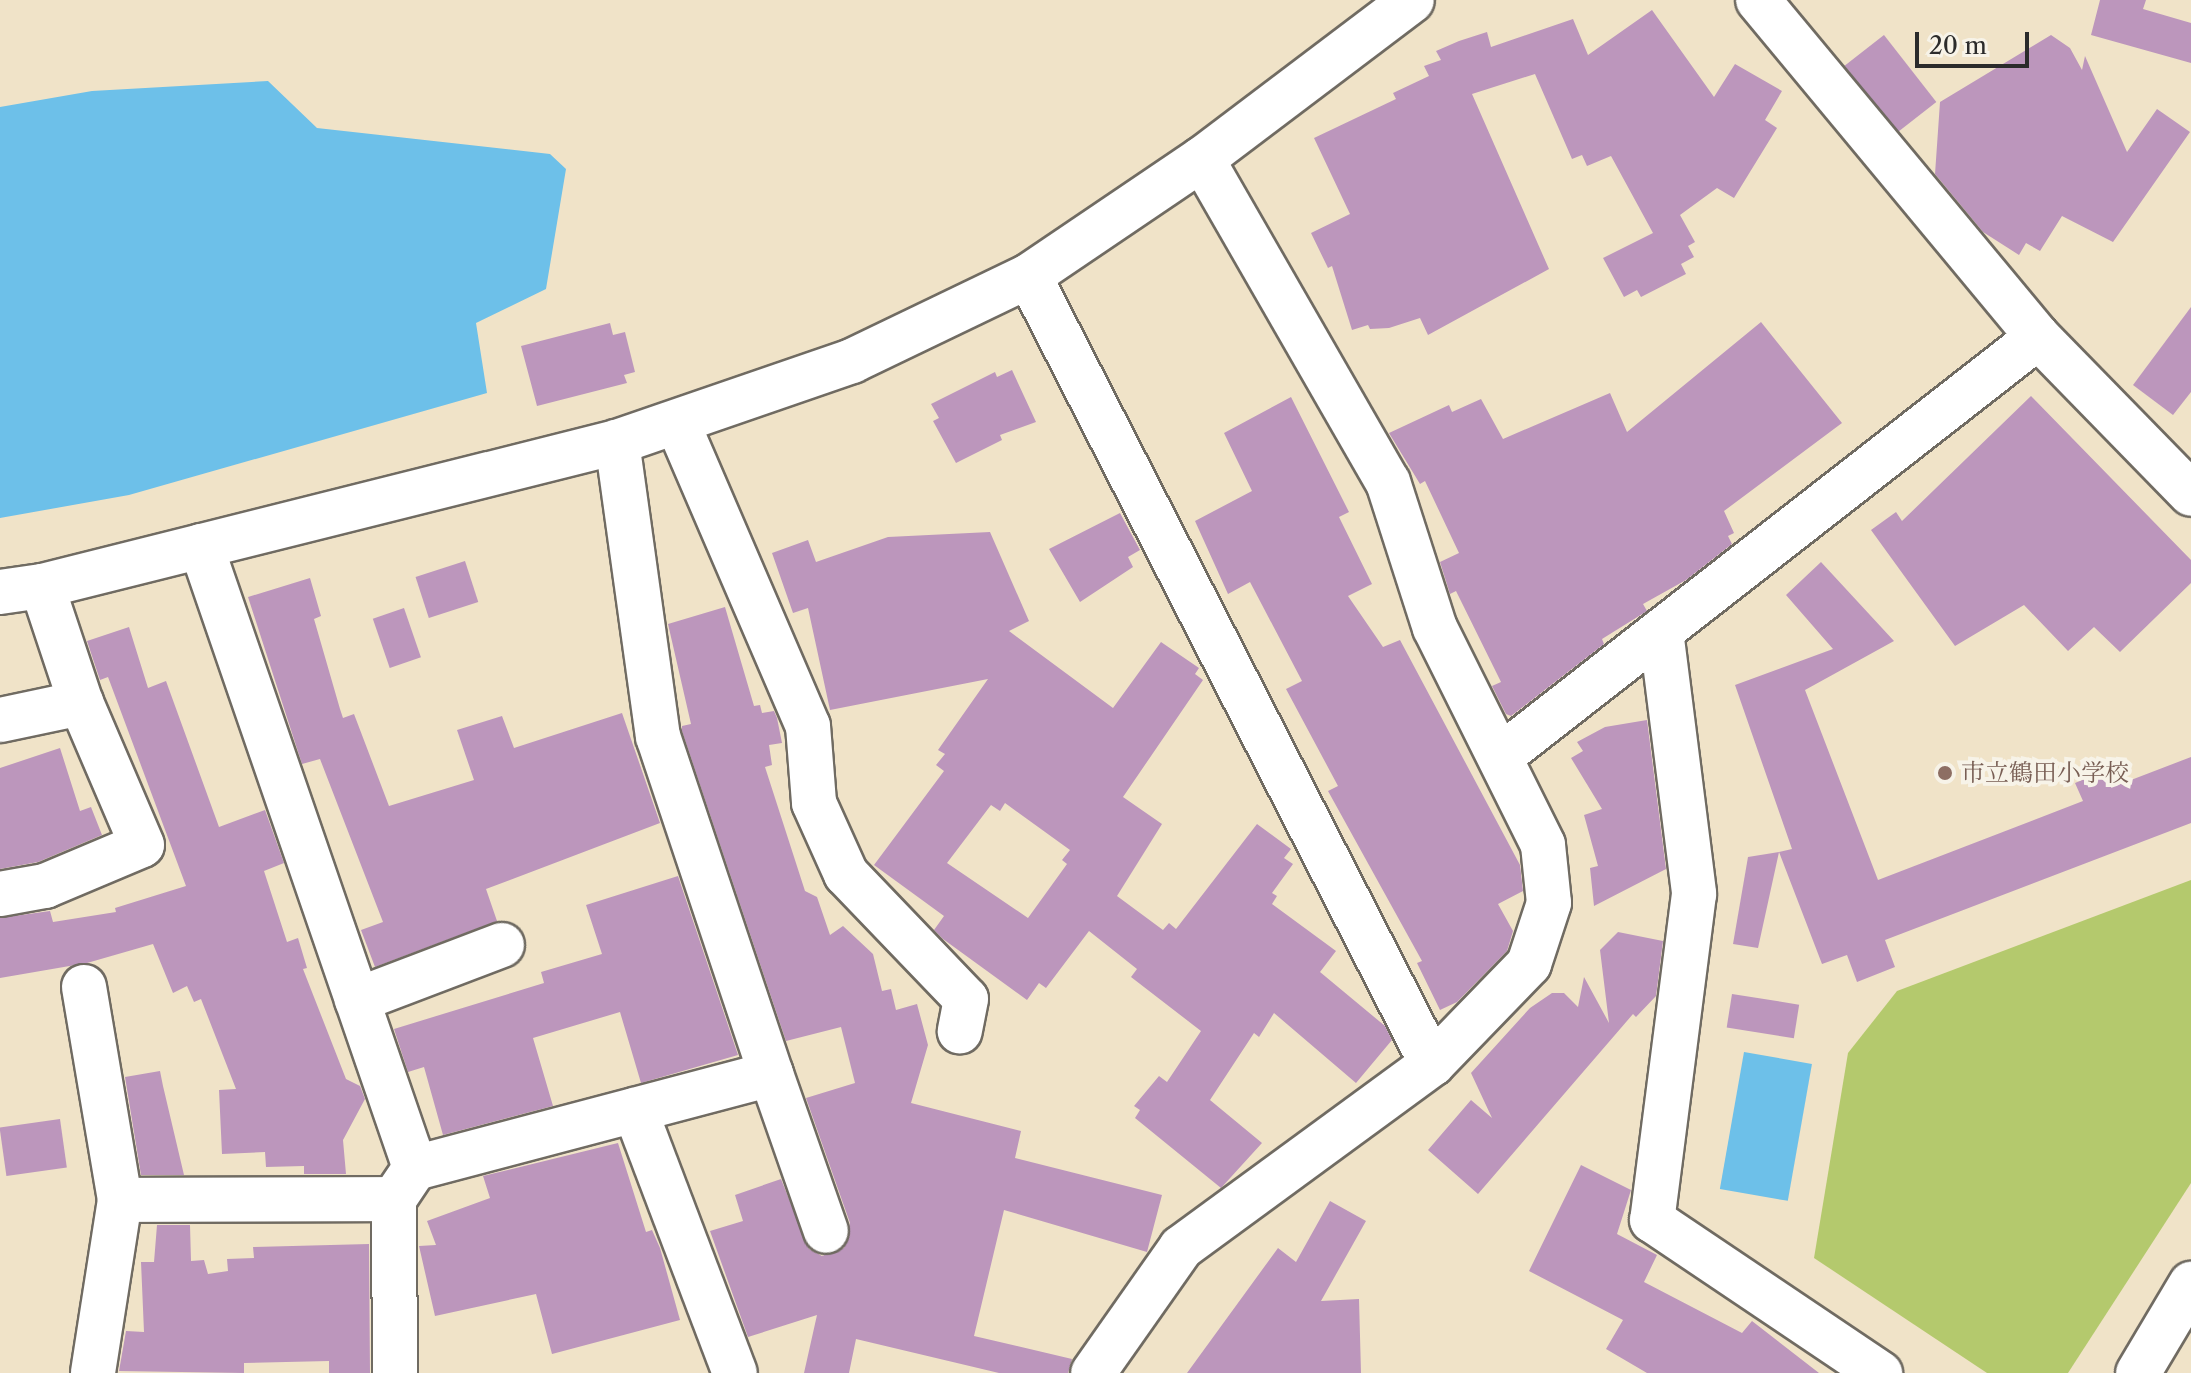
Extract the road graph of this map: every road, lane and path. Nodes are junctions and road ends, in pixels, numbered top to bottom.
1 (1758, 0) edge
2 (1392, 6) edge
3 (1202, 159) junction
4 (1029, 276) junction
5 (2038, 337) junction
6 (677, 422) junction
7 (617, 442) junction
8 (2191, 494) edge
9 (201, 546) junction
10 (21, 589) edge
11 (1661, 631) junction
12 (81, 703) junction
13 (0, 720) edge
14 (1501, 756) junction
15 (0, 894) edge
16 (502, 945) dead end
17 (84, 987) dead end
18 (357, 1000) junction
19 (960, 1031) dead end
20 (1432, 1064) junction
21 (771, 1074) junction
22 (635, 1110) junction
23 (405, 1183) junction
24 (120, 1200) junction
25 (826, 1231) dead end
26 (2191, 1284) edge
27 (1874, 1371) edge
28 (93, 1373) edge
29 (395, 1373) edge
30 (735, 1373) edge
31 (1093, 1373) edge
32 (2138, 1373) edge

1 - 5 street
2 - 3 street
3 - 4 street
3 - 14 street
4 - 6 street
4 - 20 street
5 - 8 street
5 - 11 street
6 - 7 street
6 - 19 street
7 - 9 street
7 - 21 street
9 - 10 street
9 - 18 street
10 - 12 street
11 - 14 street
11 - 27 street
12 - 13 street
12 - 15 street
14 - 20 street
16 - 18 street
17 - 24 street
18 - 23 street
20 - 31 street
21 - 22 street
21 - 25 street
22 - 23 street
22 - 30 street
23 - 24 street
23 - 29 street
24 - 28 street
26 - 32 street

